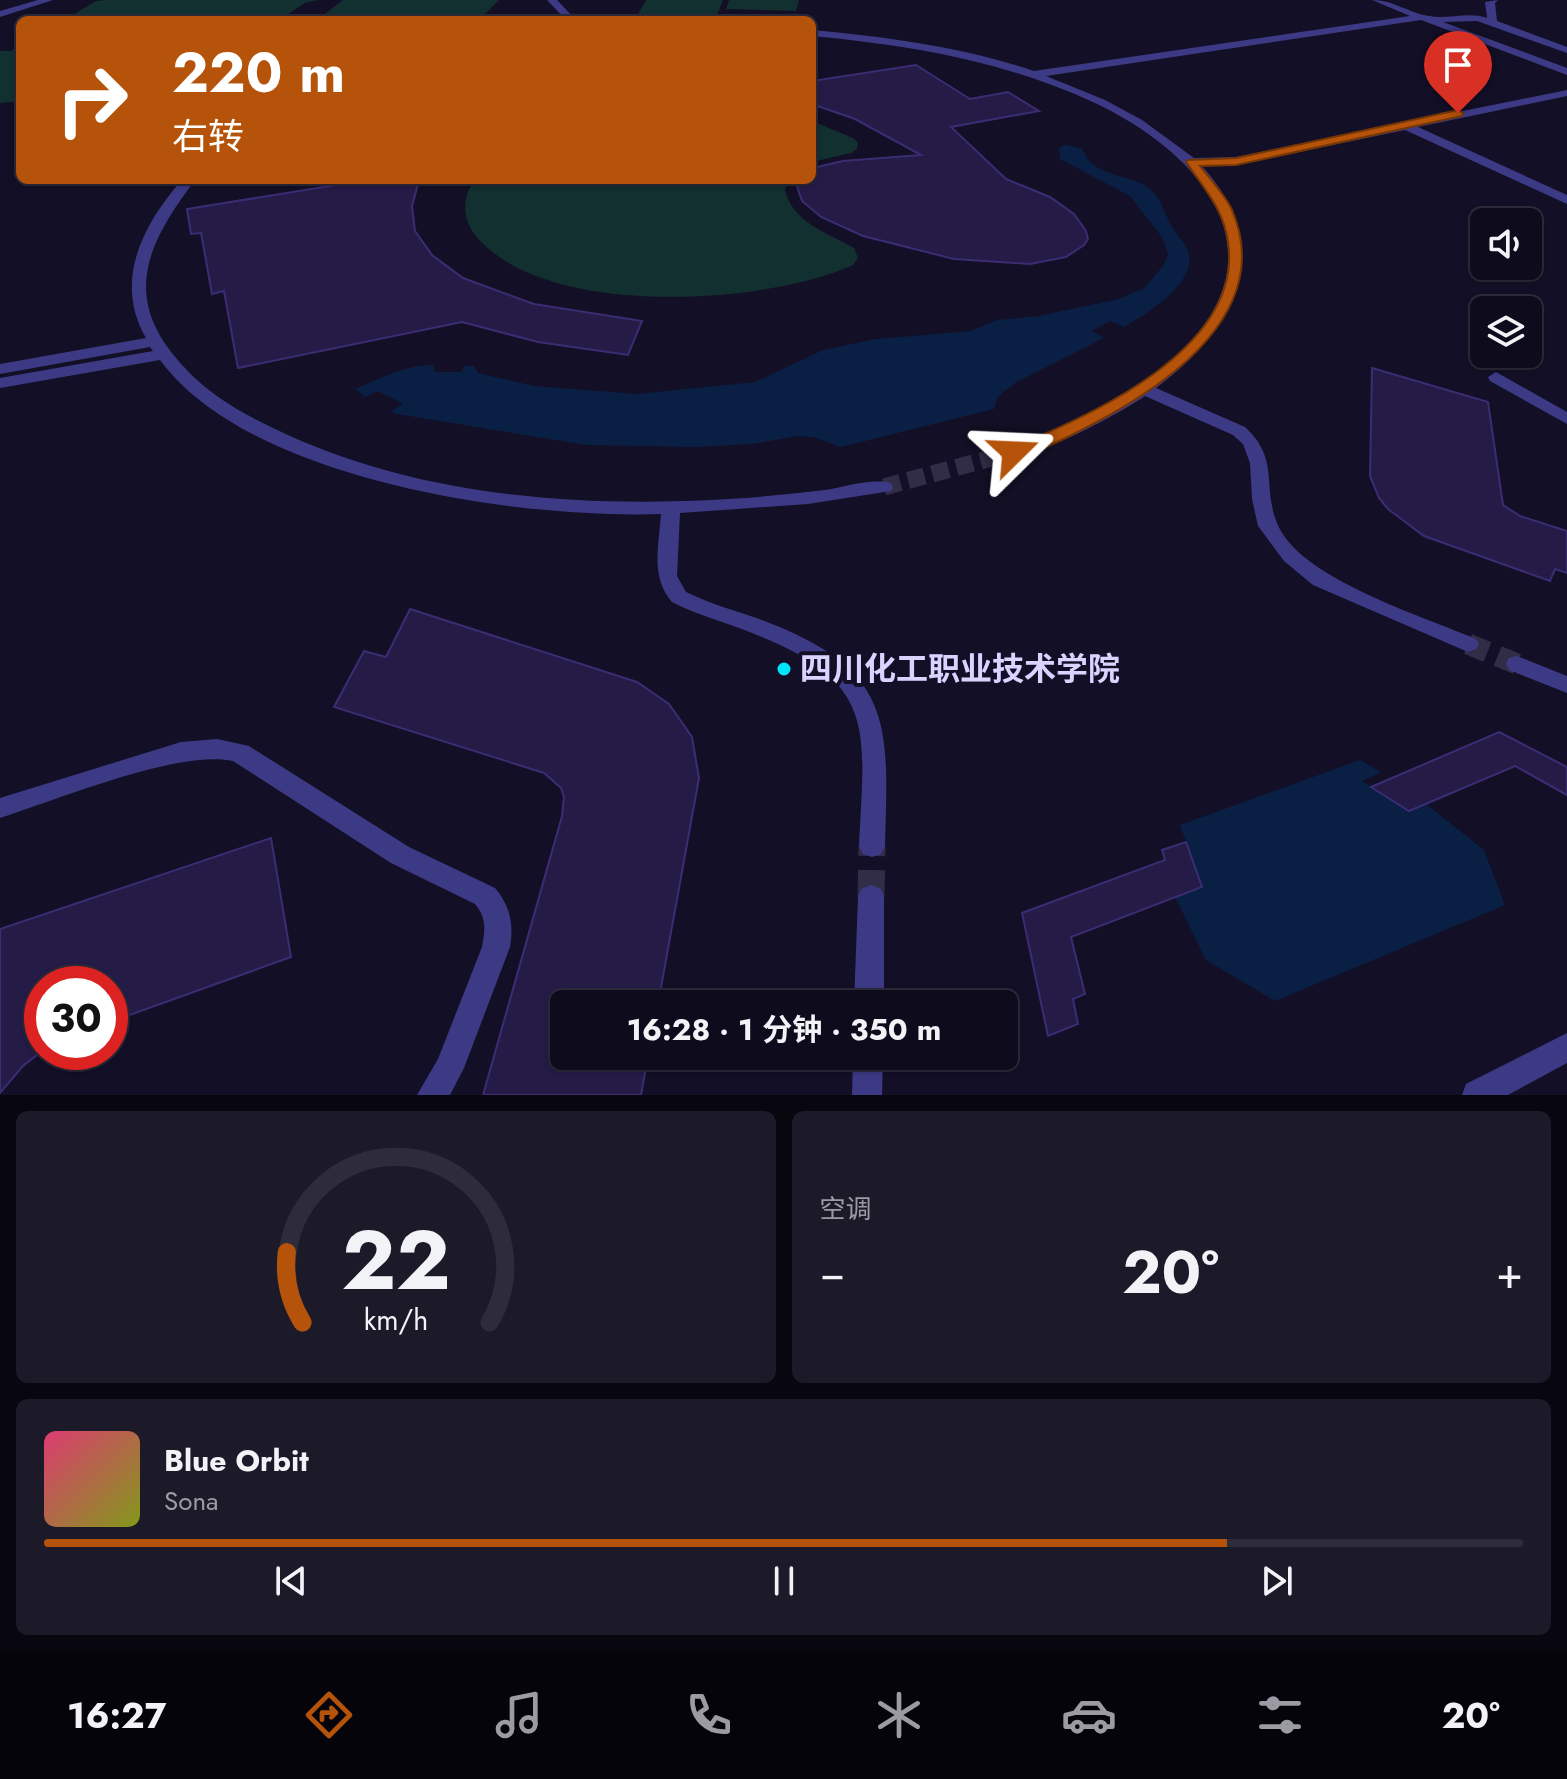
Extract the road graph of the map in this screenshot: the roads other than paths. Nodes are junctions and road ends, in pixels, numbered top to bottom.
1 (48, 0) edge
2 (552, 0) edge
3 (1377, 0) edge
4 (1493, 0) edge
5 (0, 14) edge
6 (567, 16) edge
7 (1424, 18) junction
8 (1492, 22) junction
9 (816, 34) edge
10 (1567, 50) edge
11 (1567, 72) edge
12 (1032, 74) junction
13 (1567, 93) edge
14 (1404, 125) junction
15 (1192, 162) junction
16 (186, 184) edge
17 (1567, 200) edge
18 (159, 347) junction
19 (0, 369) edge
20 (1496, 377) dead end
21 (0, 383) edge
22 (1144, 389) junction
23 (1567, 419) edge
24 (1014, 452) tunnel mouth
25 (884, 487) tunnel mouth
26 (671, 508) junction
27 (1468, 644) tunnel mouth
28 (1517, 664) tunnel mouth
29 (1567, 685) edge
30 (0, 808) edge
31 (872, 846) tunnel mouth
32 (871, 897) tunnel mouth
33 (869, 990) edge
34 (1567, 1047) edge
35 (868, 1070) edge
36 (432, 1095) edge
37 (867, 1095) edge
38 (1477, 1095) edge

1 - 5 street
2 - 6 street
3 - 7 street
4 - 8 street
7 - 8 street
7 - 11 street
7 - 12 street
8 - 10 street
9 - 12 street
12 - 15 street
13 - 14 street
14 - 15 street
14 - 17 street
15 - 22 street
16 - 18 street
18 - 19 street
18 - 21 street
18 - 26 street
20 - 23 street
22 - 24 street
22 - 27 street
25 - 26 street
26 - 31 street
28 - 29 street
30 - 36 street
32 - 33 street
34 - 38 street
35 - 37 street

